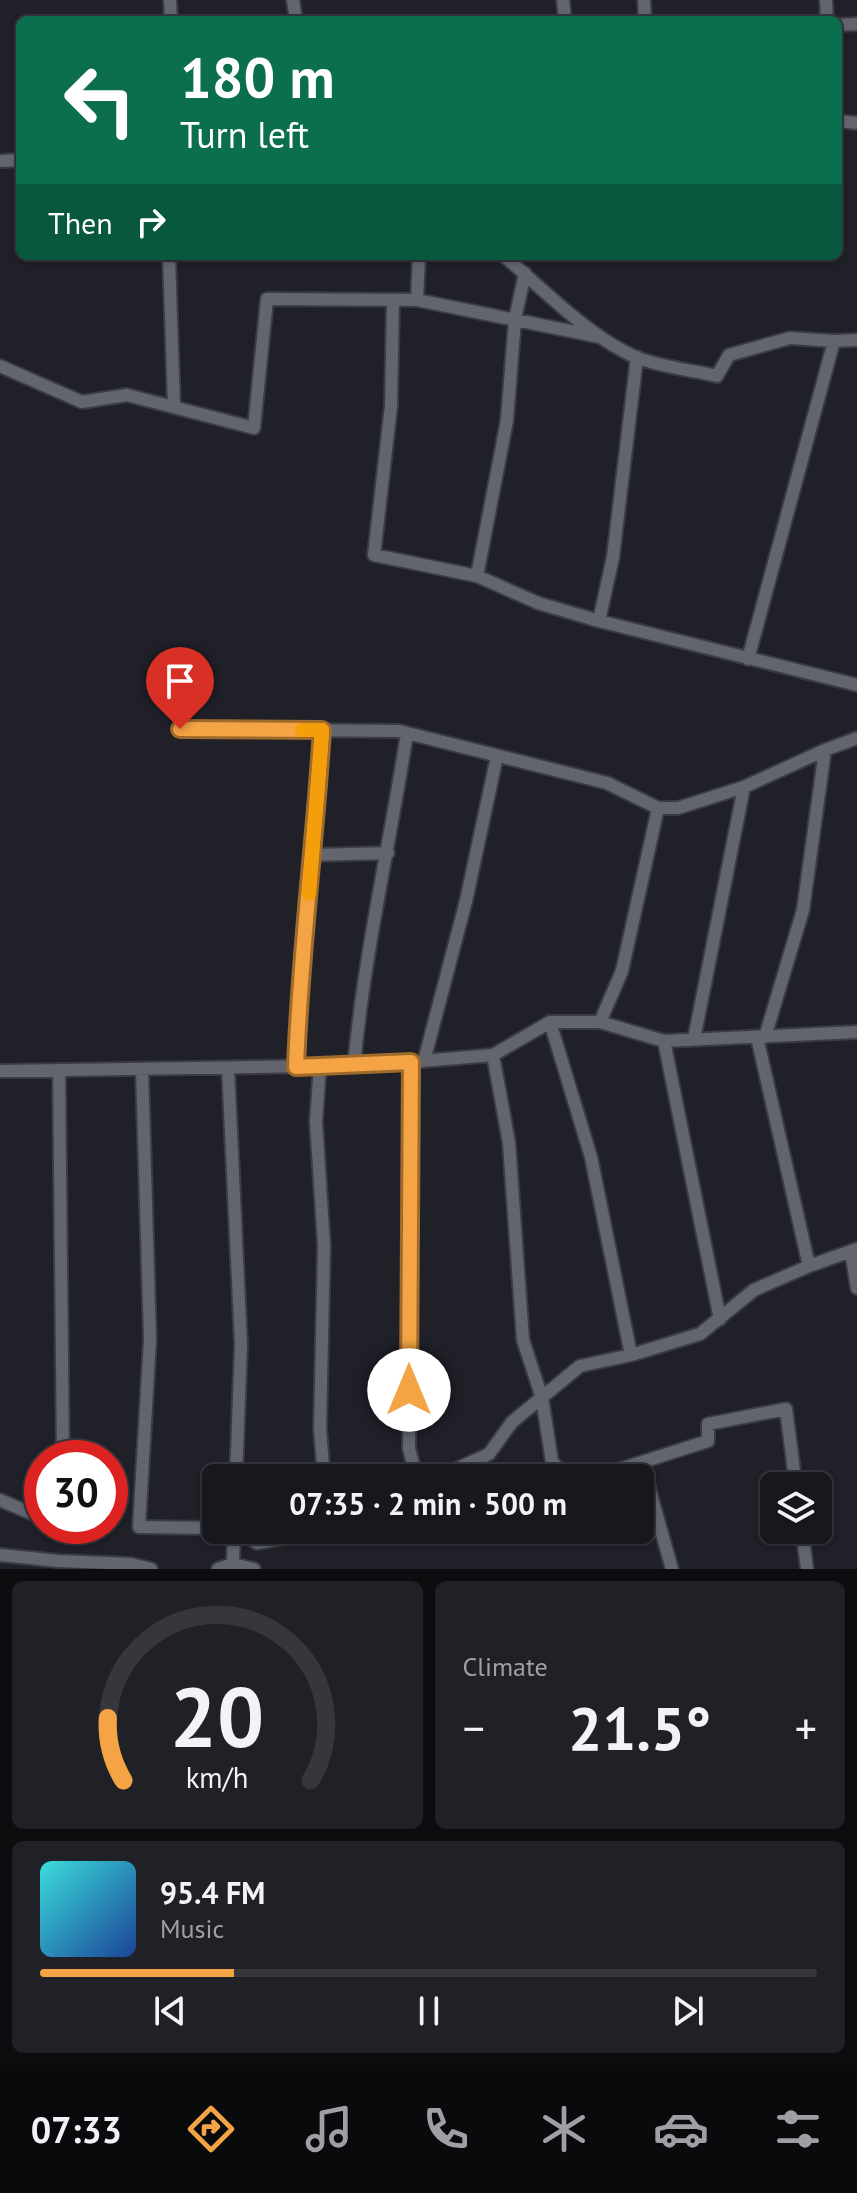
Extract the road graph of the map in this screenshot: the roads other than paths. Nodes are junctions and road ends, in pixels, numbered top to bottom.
1 (169, 260) edge
2 (419, 260) edge
3 (509, 260) edge
4 (525, 273) junction
5 (417, 300) junction
6 (393, 301) junction
7 (515, 319) junction
8 (600, 337) junction
9 (857, 340) edge
10 (834, 341) junction
11 (637, 357) junction
12 (0, 366) edge
13 (174, 406) junction
14 (477, 576) junction
15 (599, 621) junction
16 (748, 659) junction
17 (857, 685) edge
18 (180, 729) dead end
19 (322, 730) junction
20 (407, 733) junction
21 (857, 738) edge
22 (825, 750) junction
23 (497, 756) junction
24 (744, 787) junction
25 (658, 808) junction
26 (388, 853) junction
27 (313, 855) junction
28 (550, 1022) junction
29 (600, 1022) junction
30 (857, 1032) edge
31 (761, 1037) junction
32 (694, 1039) junction
33 (664, 1041) junction
34 (493, 1055) junction
35 (417, 1062) junction
36 (320, 1066) junction
37 (354, 1066) junction
38 (296, 1067) junction
39 (228, 1068) junction
40 (142, 1069) junction
41 (59, 1070) junction
42 (0, 1071) edge
43 (854, 1250) edge
44 (809, 1266) junction
45 (857, 1288) edge
46 (720, 1319) junction
47 (631, 1355) junction
48 (542, 1398) junction
49 (63, 1440) edge
50 (642, 1463) junction
51 (237, 1464) edge
52 (323, 1464) edge
53 (413, 1464) edge
54 (467, 1464) edge
55 (554, 1464) edge
56 (639, 1464) edge
57 (794, 1472) edge
58 (0, 1500) edge
59 (24, 1510) edge
60 (202, 1528) edge
61 (235, 1544) edge
62 (804, 1544) edge
63 (0, 1555) edge
64 (233, 1564) junction
65 (151, 1569) edge
66 (218, 1569) edge
67 (254, 1569) edge
68 (672, 1569) edge
69 (807, 1569) edge

1 - 13 street
2 - 5 street
3 - 4 street
4 - 7 street
4 - 8 street
5 - 6 street
5 - 7 street
6 - 13 street
6 - 14 street
7 - 8 street
7 - 14 street
8 - 11 street
9 - 10 street
10 - 11 street
10 - 16 street
11 - 15 street
12 - 13 street
14 - 15 street
15 - 16 street
16 - 17 street
18 - 19 street
19 - 20 street
19 - 27 street
20 - 23 street
20 - 26 street
21 - 22 street
22 - 24 street
22 - 31 street
23 - 25 street
23 - 35 street
24 - 25 street
24 - 32 street
25 - 29 street
26 - 27 street
26 - 37 street
27 - 38 street
28 - 29 street
28 - 34 street
28 - 47 street
29 - 33 street
30 - 31 street
31 - 32 street
31 - 44 street
32 - 33 street
33 - 46 street
34 - 35 street
34 - 48 street
35 - 37 street
35 - 53 street
36 - 37 street
36 - 38 street
36 - 52 street
38 - 39 street
39 - 40 street
39 - 51 street
40 - 41 street
40 - 60 street
41 - 42 street
41 - 49 street
43 - 44 street
43 - 45 street
44 - 46 street
46 - 47 street
47 - 48 street
48 - 54 street
48 - 55 street
50 - 56 street
50 - 57 street
50 - 68 street
58 - 59 street
61 - 64 street
62 - 69 street
63 - 65 street
64 - 66 street
64 - 67 street

